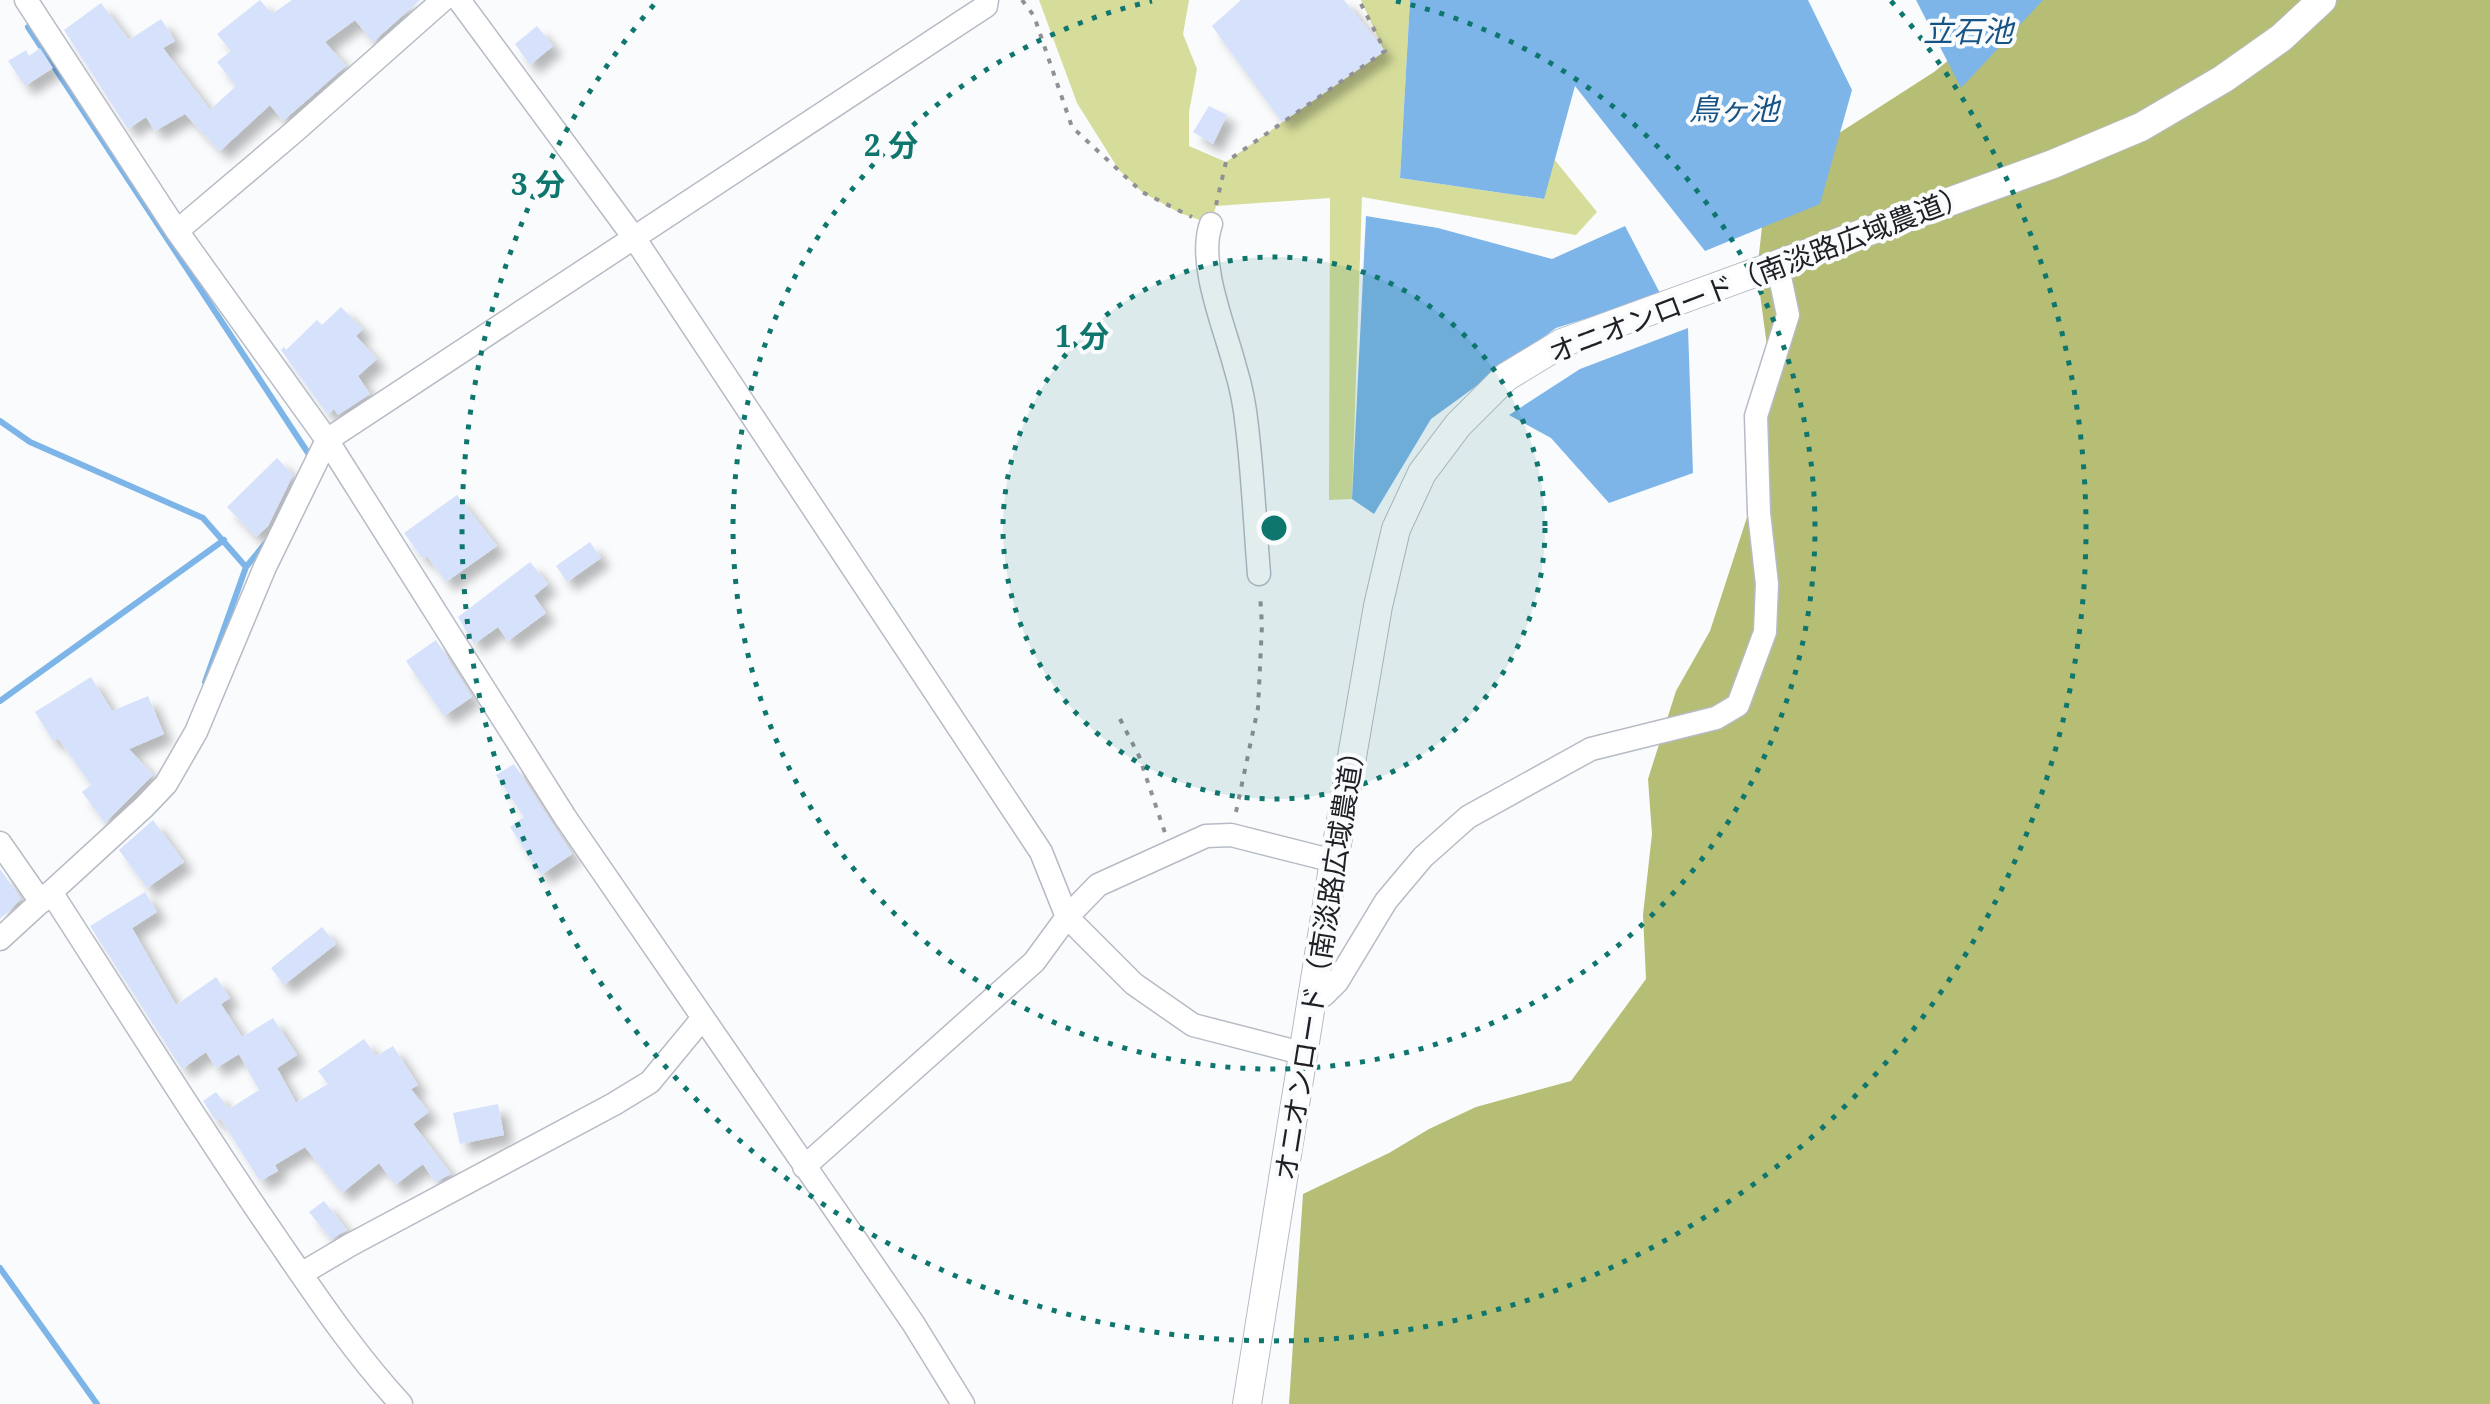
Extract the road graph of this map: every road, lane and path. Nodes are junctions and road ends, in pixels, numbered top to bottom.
1 (26, 0) edge
2 (443, 0) edge
3 (459, 0) edge
4 (987, 0) edge
5 (1022, 0) edge
6 (1359, 0) edge
7 (2322, 0) edge
8 (1211, 224) junction
9 (177, 231) junction
10 (635, 239) junction
11 (1777, 263) junction
12 (327, 440) junction
13 (1259, 574) joint
14 (1120, 719) dead end
15 (1231, 835) junction
16 (0, 842) edge
17 (1172, 852) junction
18 (1334, 861) junction
19 (46, 897) junction
20 (1067, 917) junction
21 (0, 939) edge
22 (1313, 995) junction
23 (702, 1019) junction
24 (1305, 1054) junction
25 (804, 1167) junction
26 (301, 1274) junction
27 (401, 1404) edge
28 (963, 1404) edge
29 (1247, 1404) edge

1 - 9 street
2 - 9 street
3 - 10 street
4 - 10 street
5 - 8 path
6 - 8 path
7 - 11 street, オニオンロード（南淡路広域農道）
8 - 13 street
9 - 12 street
10 - 12 street
10 - 20 street
11 - 18 street, オニオンロード（南淡路広域農道）
11 - 22 street
12 - 19 street
12 - 23 street
13 - 15 path
14 - 17 path
15 - 17 street
15 - 18 street
16 - 19 street
17 - 20 street
18 - 22 street, オニオンロード（南淡路広域農道）
19 - 21 street
19 - 26 street
20 - 24 street
20 - 25 street
22 - 24 street, オニオンロード（南淡路広域農道）
23 - 25 street
23 - 26 street
24 - 29 street, オニオンロード（南淡路広域農道）
25 - 28 street
26 - 27 street

